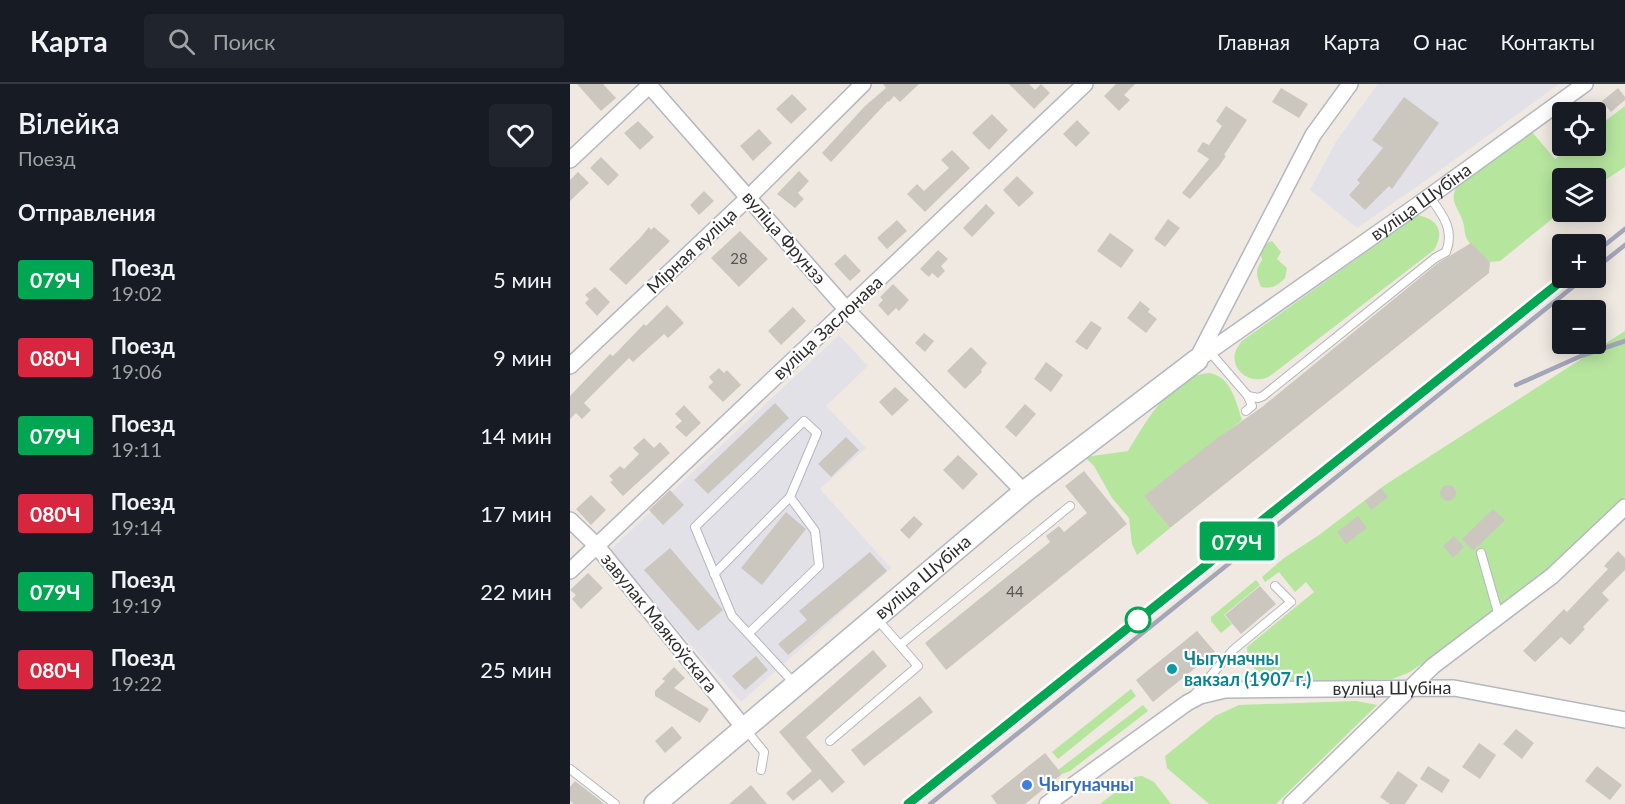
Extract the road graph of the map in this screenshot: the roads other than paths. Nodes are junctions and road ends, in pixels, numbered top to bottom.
1 (862, 84) edge
2 (1085, 84) edge
3 (1350, 84) edge
4 (1585, 84) edge
5 (649, 85) edge
6 (570, 160) edge
7 (1429, 196) junction
8 (749, 197) junction
9 (847, 310) junction
10 (1203, 356) junction
11 (570, 366) edge
12 (1248, 396) junction
13 (1246, 411) dead end
14 (1024, 492) junction
15 (790, 497) junction
16 (1070, 506) dead end
17 (1625, 507) edge
18 (570, 520) edge
19 (596, 545) junction
20 (1481, 554) dead end
21 (570, 571) edge
22 (714, 574) junction
23 (1275, 586) dead end
24 (1499, 616) junction
25 (876, 617) junction
26 (749, 633) junction
27 (900, 645) junction
28 (796, 685) junction
29 (1412, 688) junction
30 (1187, 703) junction
31 (1625, 720) edge
32 (745, 729) junction
33 (830, 741) dead end
34 (570, 769) edge
35 (761, 770) dead end
36 (615, 804) edge
37 (655, 804) edge
38 (1047, 804) edge
39 (1291, 804) edge

1 - 8 street, Мірная вуліца
2 - 9 street, вуліца Заслонава
3 - 10 street, вуліца Шубіна
4 - 7 street, вуліца Шубіна
5 - 6 street
5 - 8 street, вуліца Фрунзэ
7 - 10 street, вуліца Шубіна
7 - 12 lane
8 - 9 street, вуліца Фрунзэ
8 - 11 street, Мірная вуліца
9 - 14 street, вуліца Фрунзэ
9 - 19 street, вуліца Заслонава
10 - 12 lane
10 - 14 street, вуліца Шубіна
12 - 13 lane
14 - 25 street, вуліца Шубіна
15 - 22 lane
15 - 22 lane
15 - 26 lane
16 - 27 lane
17 - 24 street
18 - 19 street, завулак Маякоўскага
19 - 21 street, вуліца Заслонава
19 - 32 street, завулак Маякоўскага
20 - 24 lane
22 - 26 lane
23 - 30 lane
24 - 29 street
25 - 27 lane
25 - 28 street, вуліца Шубіна
26 - 28 lane
27 - 33 lane
28 - 32 street, вуліца Шубіна
29 - 30 street, вуліца Шубіна
29 - 31 street, вуліца Шубіна
29 - 39 street
30 - 38 street, вуліца Шубіна
32 - 35 lane
32 - 37 street, вуліца Шубіна
34 - 36 lane

